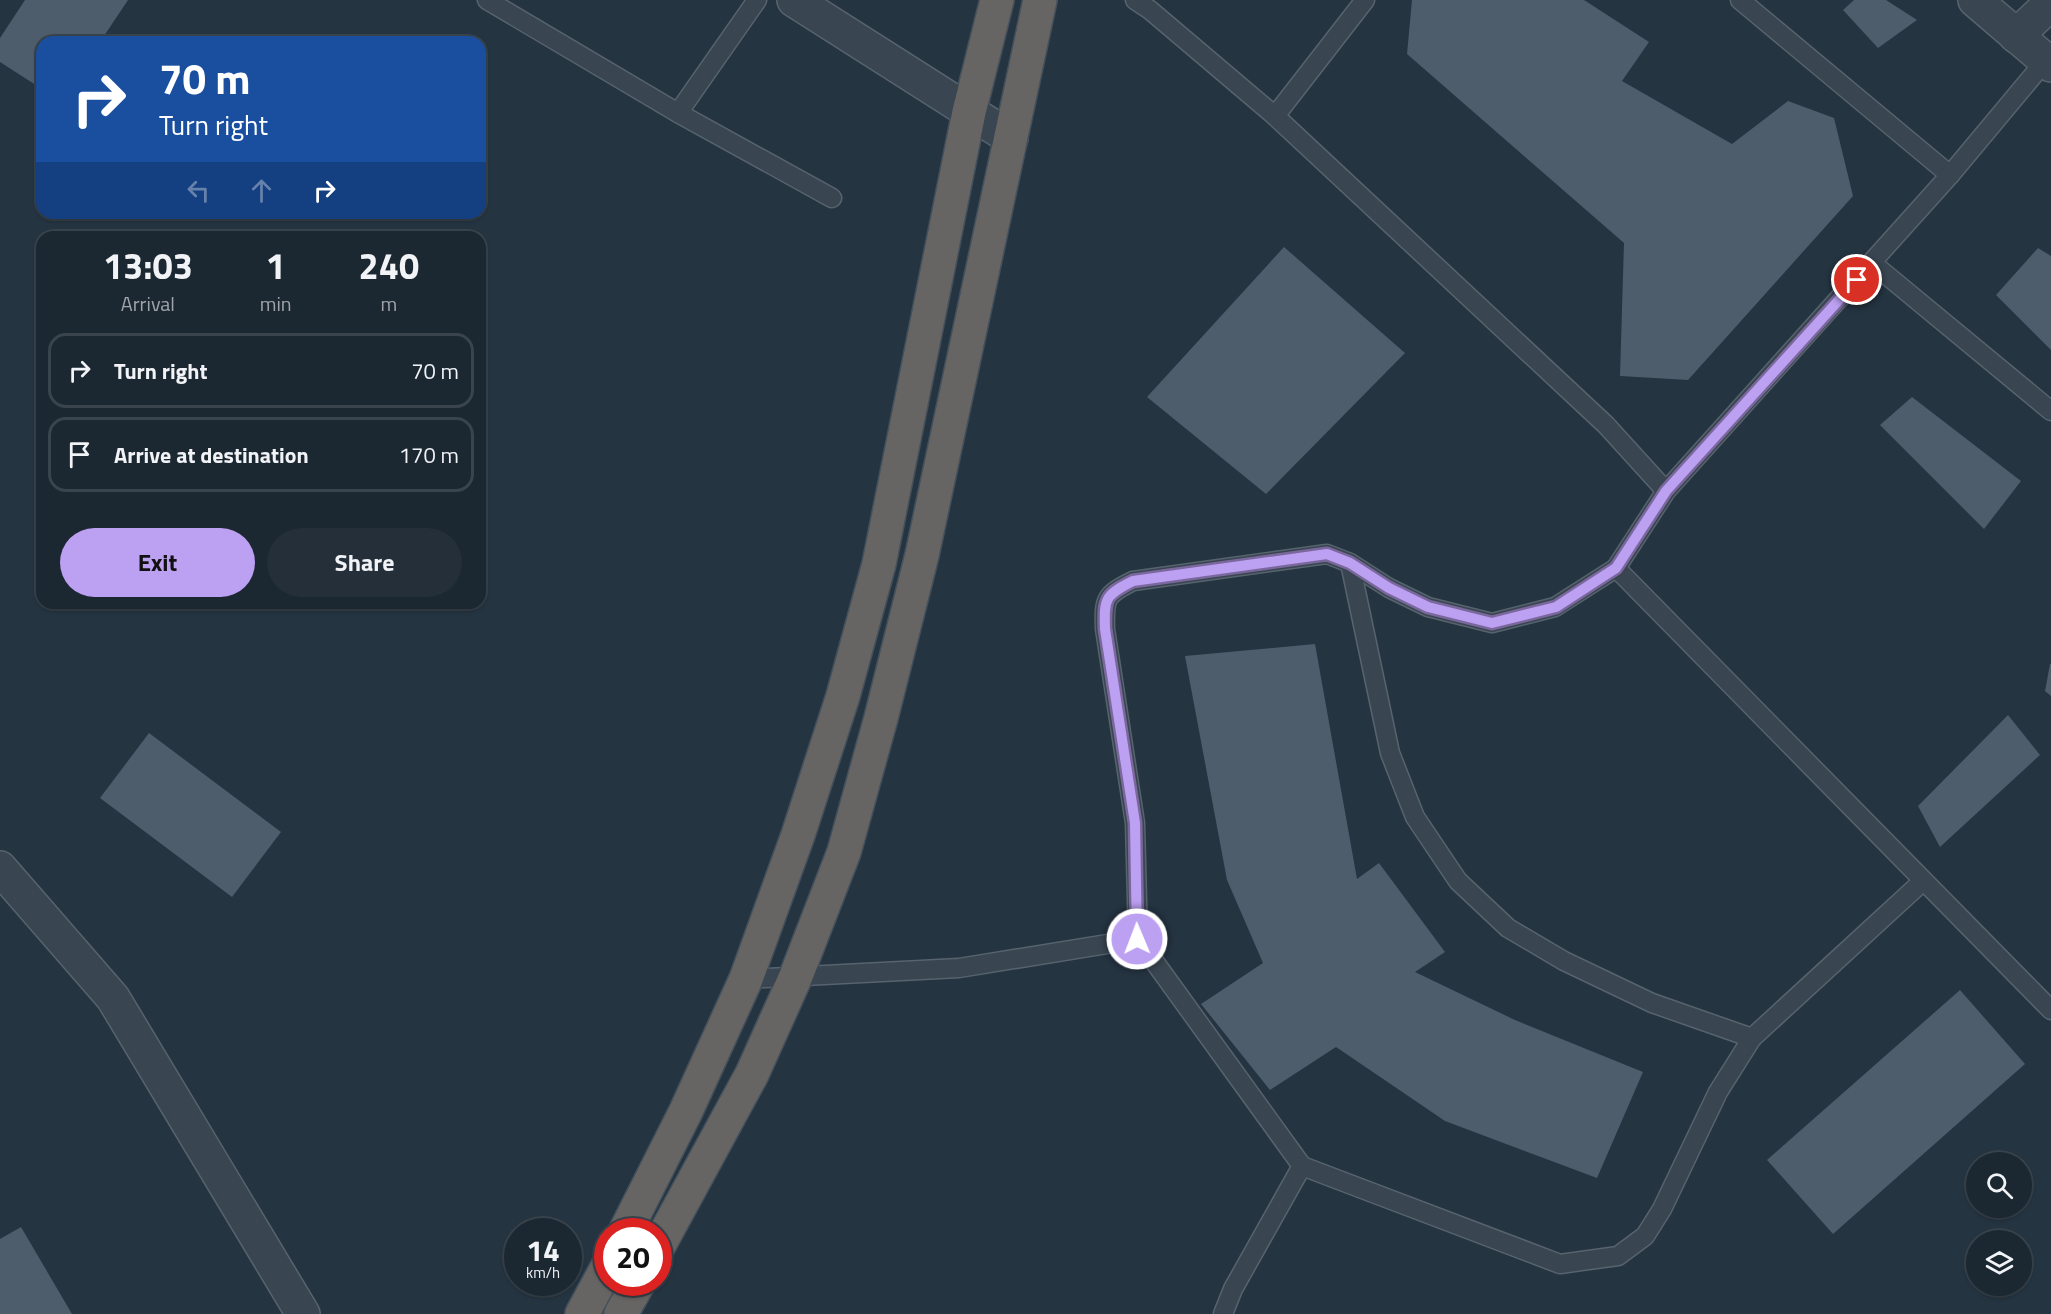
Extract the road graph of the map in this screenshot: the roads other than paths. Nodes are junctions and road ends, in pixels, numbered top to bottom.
1 (487, 0) edge
2 (757, 0) edge
3 (794, 0) edge
4 (997, 0) edge
5 (1040, 0) edge
6 (1135, 0) edge
7 (1365, 0) edge
8 (1740, 0) edge
9 (1975, 0) edge
10 (2051, 3) edge
11 (2016, 36) junction
12 (2048, 63) edge
13 (969, 112) junction
14 (678, 113) junction
15 (1275, 116) junction
16 (1011, 138) junction
17 (1950, 175) junction
18 (832, 198) dead end
19 (1872, 263) junction
20 (2051, 411) edge
21 (1666, 491) junction
22 (1350, 563) junction
23 (1616, 568) junction
24 (0, 868) edge
25 (1923, 881) junction
26 (1137, 939) junction
27 (796, 976) junction
28 (746, 979) junction
29 (2051, 1010) edge
30 (1752, 1038) junction
31 (1302, 1166) junction
32 (632, 1218) edge
33 (672, 1221) edge
34 (594, 1292) edge
35 (631, 1296) edge
36 (303, 1314) edge
37 (582, 1314) edge
38 (621, 1314) edge
39 (1223, 1314) edge

1 - 14 lane
2 - 14 lane
3 - 13 street
4 - 13 highway
5 - 16 highway
6 - 15 lane
7 - 15 lane
8 - 17 lane
9 - 11 street
10 - 11 street
11 - 12 street
12 - 17 lane
13 - 16 street
13 - 28 highway
14 - 18 lane
15 - 21 lane
16 - 27 highway
17 - 19 lane
19 - 20 lane
19 - 21 lane
21 - 23 lane
22 - 23 lane
22 - 26 lane
22 - 30 lane
23 - 25 lane
24 - 36 street
25 - 29 lane
25 - 30 lane
26 - 27 lane
26 - 31 lane
27 - 28 lane
27 - 33 highway
28 - 32 highway
30 - 31 lane
31 - 39 lane
34 - 37 highway
35 - 38 highway

